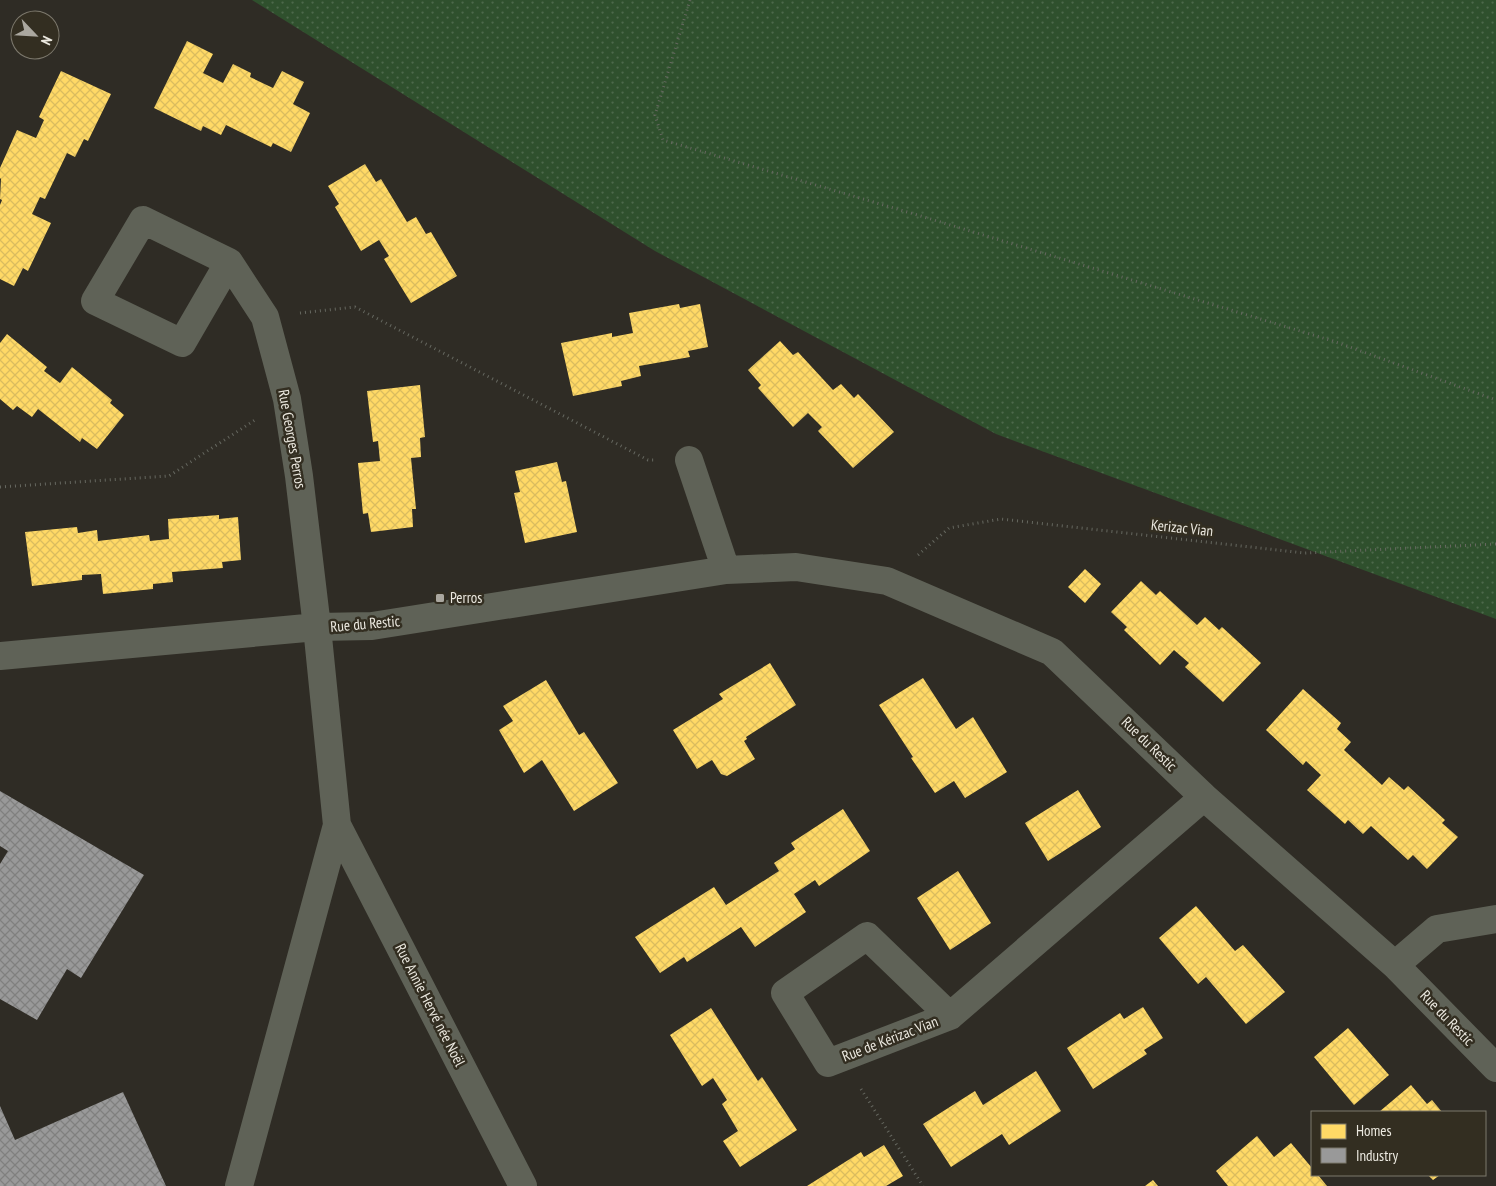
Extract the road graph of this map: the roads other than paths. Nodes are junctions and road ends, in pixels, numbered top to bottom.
1 (229, 262) junction
2 (689, 460) road end
3 (726, 570) junction
4 (317, 628) junction
5 (0, 656) edge
6 (1204, 797) junction
7 (337, 825) junction
8 (1496, 919) edge
9 (1395, 965) junction
10 (950, 1016) junction
11 (1496, 1068) edge
12 (239, 1186) edge
13 (523, 1186) edge

1 - 1 street
1 - 4 street, Rue Georges Perros
2 - 3 street
3 - 4 street, Rue du Restic
3 - 6 street, Rue du Restic
4 - 5 street, Rue du Restic
4 - 7 street, Rue Annie Hervé née Noël
6 - 9 street, Rue du Restic
6 - 10 street, Rue de Kérizac Vian
7 - 12 street, Rue Annie Hervé née Noël
7 - 13 street, Rue Annie Hervé née Noël
8 - 9 street
9 - 11 street, Rue du Restic
10 - 10 street, Rue de Kérizac Vian

